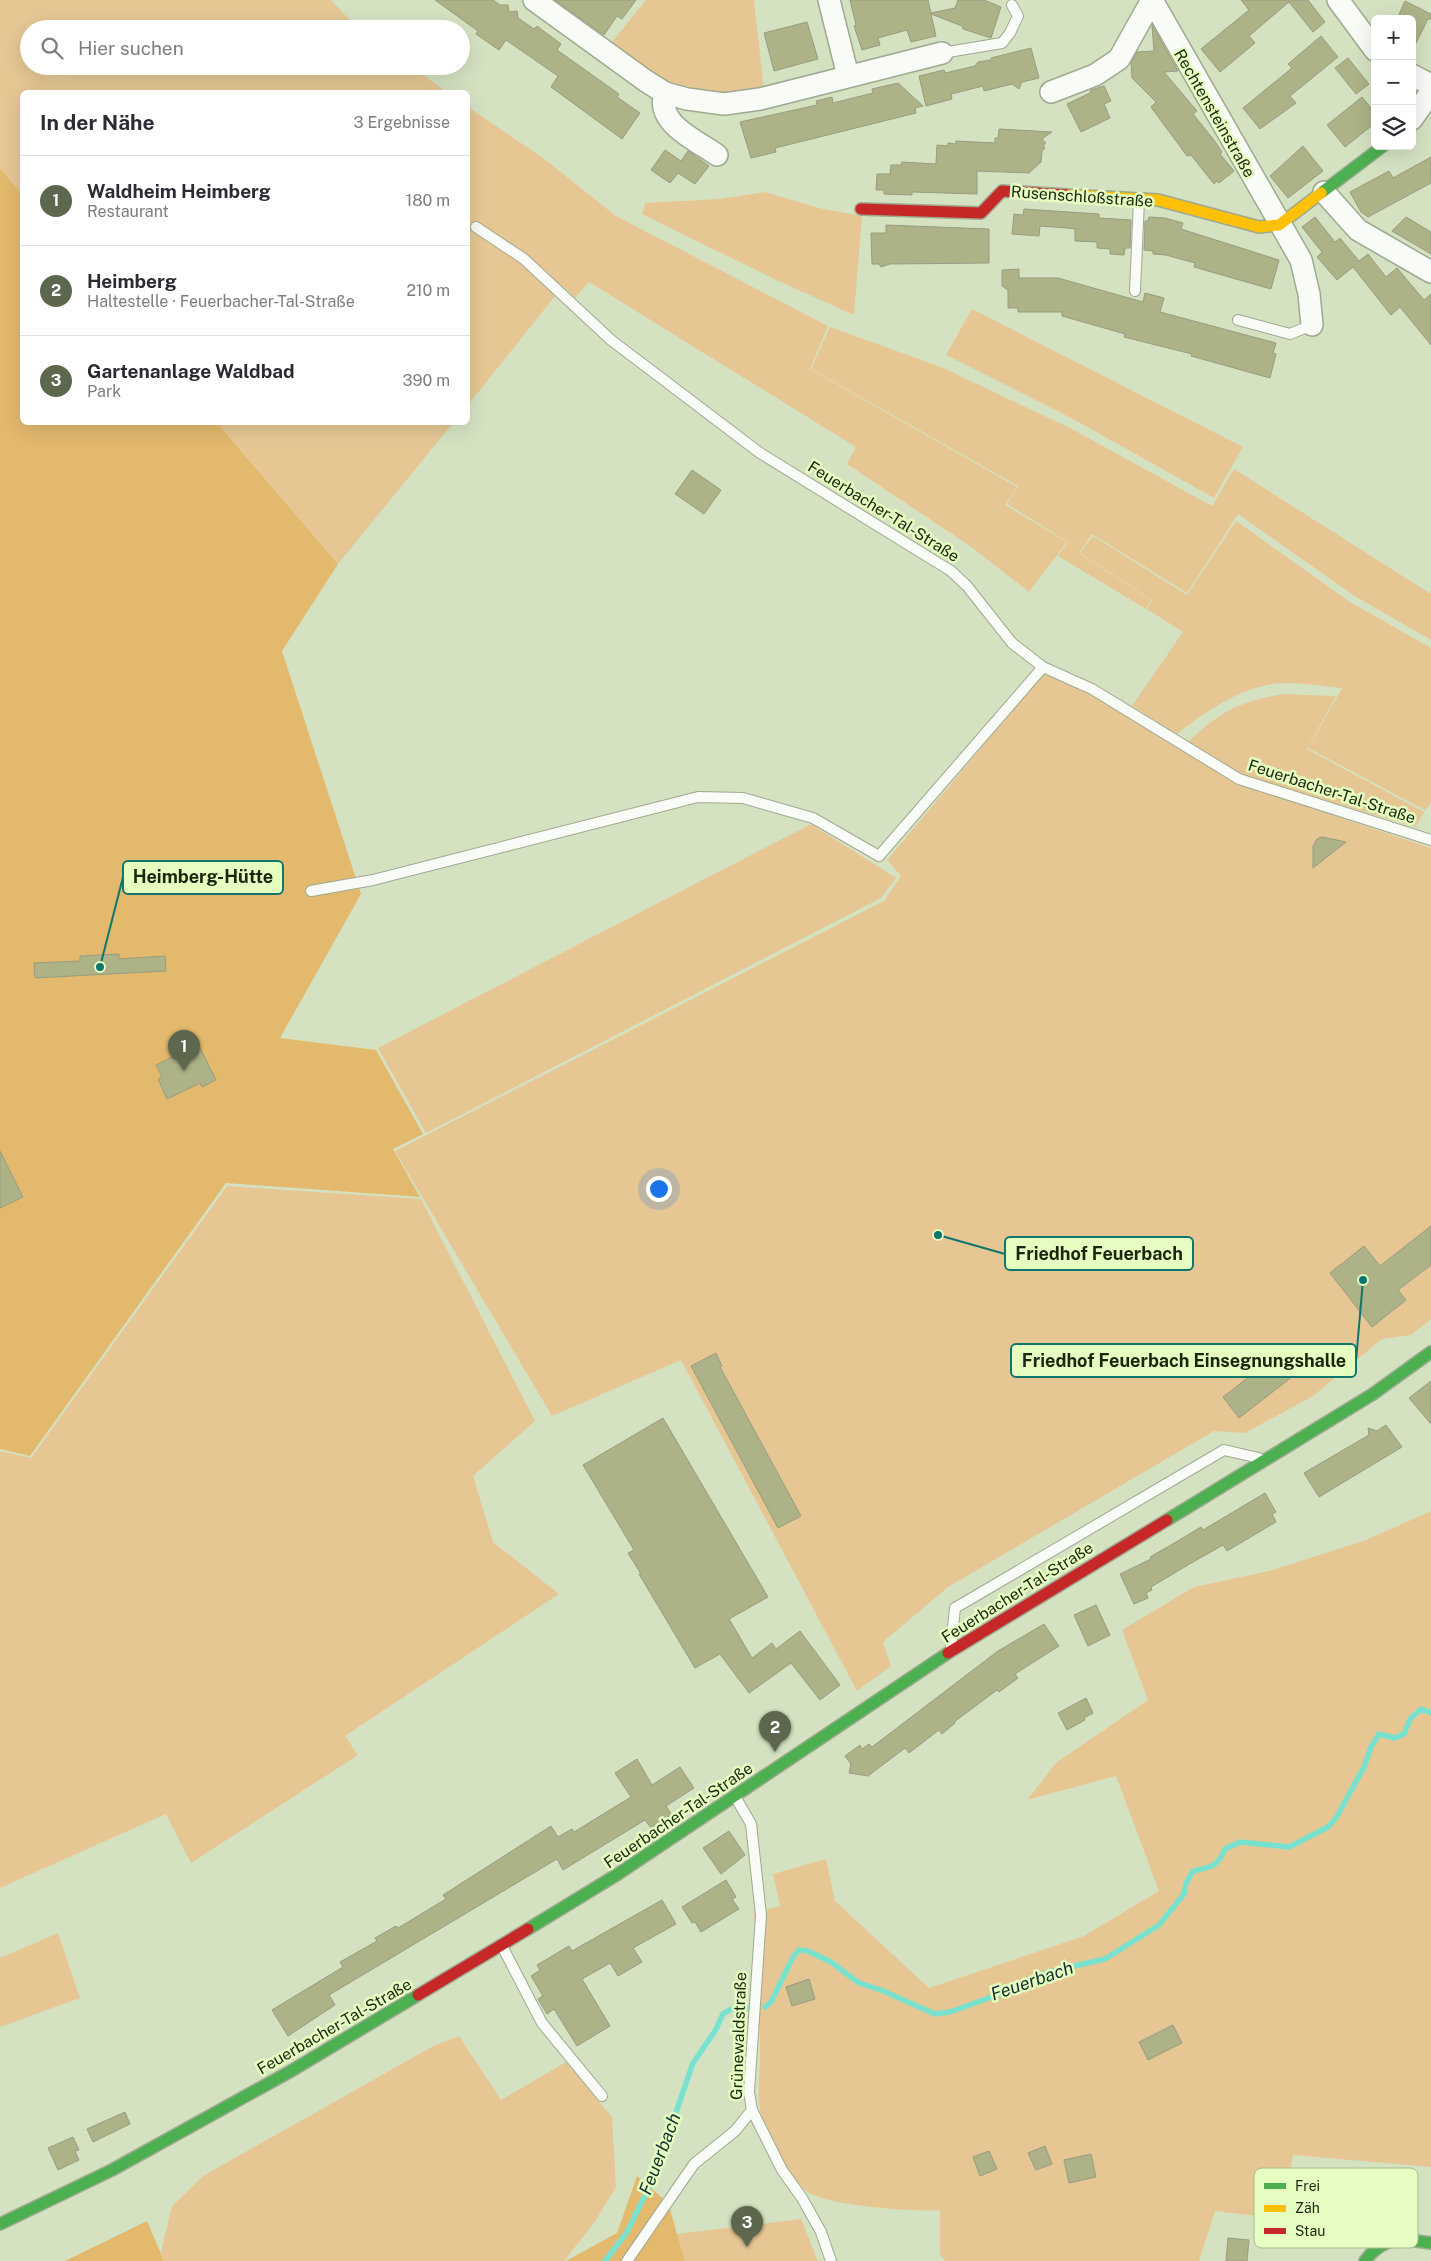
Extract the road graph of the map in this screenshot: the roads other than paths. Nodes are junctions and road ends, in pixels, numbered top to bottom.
1 (534, 0) edge
2 (829, 0) edge
3 (1152, 0) edge
4 (1338, 0) edge
5 (1012, 5) dead end
6 (1371, 45) edge
7 (942, 53) joint
8 (848, 76) junction
9 (1416, 77) edge
10 (1431, 85) edge
11 (665, 92) junction
12 (1051, 92) dead end
13 (1431, 92) edge
14 (1416, 113) edge
15 (1378, 150) edge
16 (717, 155) dead end
17 (1324, 192) junction
18 (1139, 199) junction
19 (861, 209) dead end
20 (1279, 224) junction
21 (476, 226) dead end
22 (1431, 272) edge
23 (1135, 290) dead end
24 (1238, 320) dead end
25 (1312, 325) joint
26 (1043, 667) junction
27 (1431, 840) edge
28 (312, 891) dead end
29 (1431, 1352) edge
30 (1264, 1460) junction
31 (950, 1652) junction
32 (735, 1797) junction
33 (502, 1946) junction
34 (602, 2096) dead end
35 (752, 2110) junction
36 (0, 2224) edge
37 (1418, 2241) edge
38 (1431, 2243) edge
39 (1376, 2248) edge
40 (627, 2261) edge
41 (831, 2261) edge
42 (1365, 2261) edge

1 - 11 street
2 - 8 street
3 - 12 street, Rechtensteinstraße
3 - 20 street, Rechtensteinstraße
4 - 6 street
5 - 7 lane
7 - 8 street
8 - 11 street
9 - 10 street
11 - 16 street
13 - 14 street
15 - 17 main road
17 - 20 main road
17 - 22 street
18 - 19 main road, Rusenschloßstraße
18 - 20 main road, Rusenschloßstraße
18 - 23 lane
20 - 25 street
21 - 26 lane, Feuerbacher-Tal-Straße
24 - 25 lane
26 - 27 lane, Feuerbacher-Tal-Straße
26 - 28 lane
29 - 30 main road, Feuerbacher-Tal-Straße
30 - 31 main road, Feuerbacher-Tal-Straße
30 - 31 lane
31 - 32 main road, Feuerbacher-Tal-Straße
32 - 33 main road, Feuerbacher-Tal-Straße
32 - 35 lane, Grünewaldstraße
33 - 34 lane
33 - 36 main road, Feuerbacher-Tal-Straße
35 - 40 lane
35 - 41 lane, Grünewaldstraße
37 - 38 main road
39 - 42 main road

